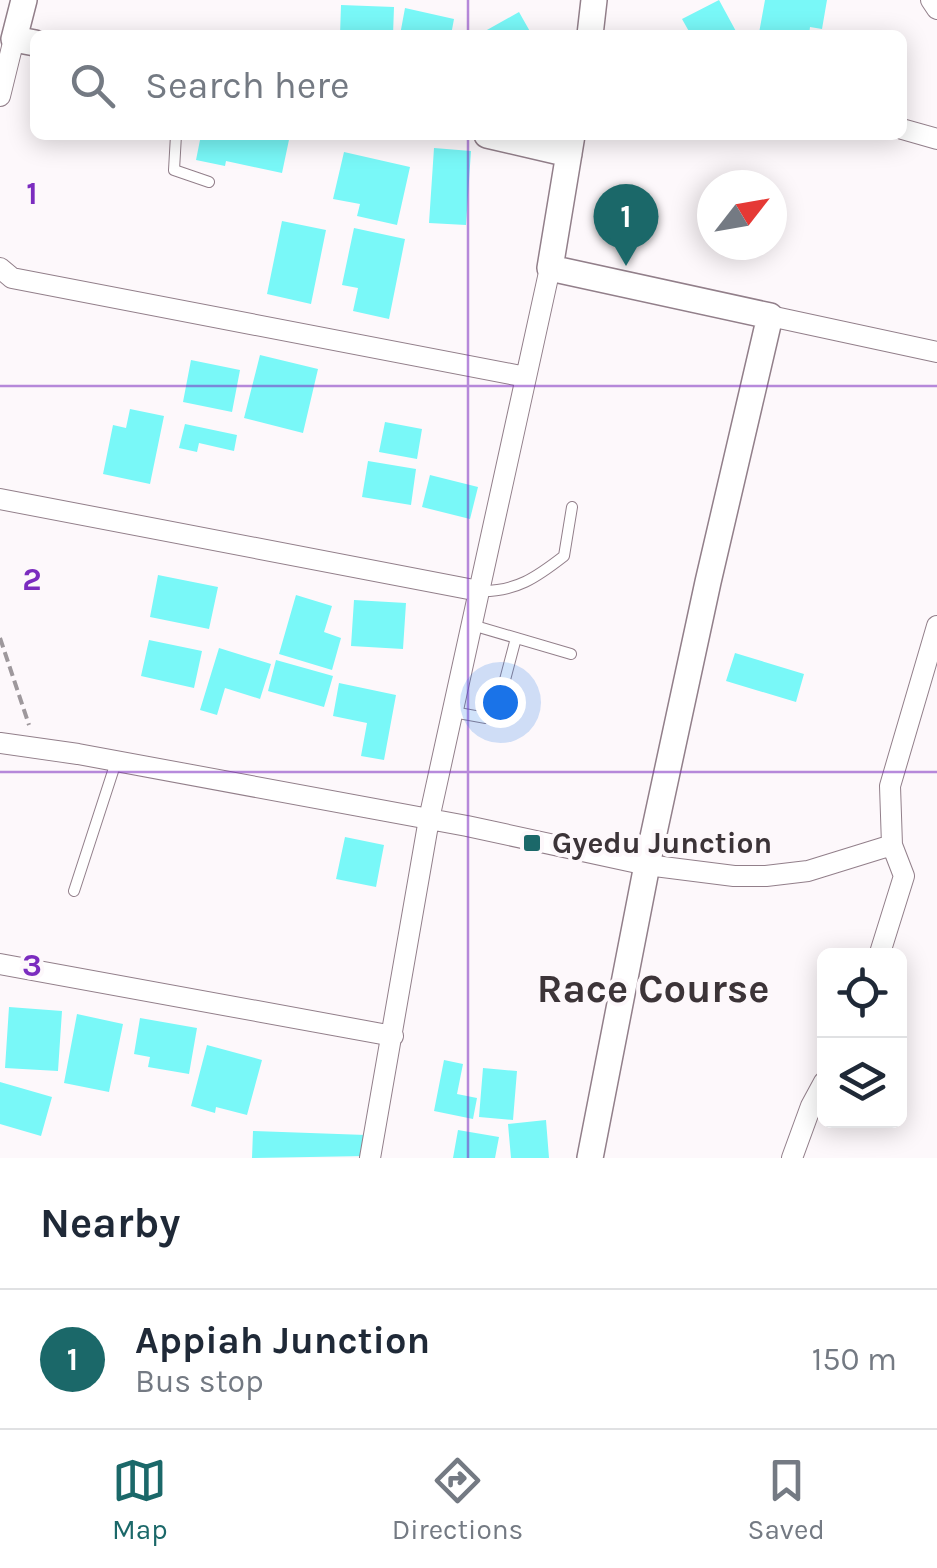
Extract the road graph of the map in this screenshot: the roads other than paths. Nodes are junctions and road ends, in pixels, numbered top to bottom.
1 (24, 0) edge
2 (594, 0) edge
3 (931, 0) edge
4 (937, 9) edge
5 (591, 30) edge
6 (24, 41) edge
7 (0, 96) edge
8 (907, 130) edge
9 (937, 139) edge
10 (176, 140) edge
11 (533, 140) edge
12 (571, 144) edge
13 (209, 182) dead end
14 (0, 268) edge
15 (550, 268) junction
16 (770, 316) junction
17 (937, 352) edge
18 (526, 377) junction
19 (0, 498) edge
20 (572, 507) dead end
21 (478, 591) junction
22 (471, 625) junction
23 (937, 626) edge
24 (516, 638) junction
25 (571, 654) dead end
26 (452, 712) junction
27 (0, 743) edge
28 (116, 761) junction
29 (429, 819) junction
30 (892, 845) junction
31 (647, 865) junction
32 (74, 892) dead end
33 (882, 948) edge
34 (0, 964) edge
35 (393, 1036) junction
36 (817, 1095) edge
37 (370, 1158) edge
38 (590, 1158) edge
39 (792, 1158) edge

1 - 6 street
2 - 5 street
3 - 4 street
6 - 7 street
8 - 9 street
10 - 13 lane
11 - 12 street
12 - 15 street
14 - 18 street
15 - 16 street
15 - 18 street
16 - 17 street
16 - 31 street
18 - 21 street
19 - 21 street
20 - 21 lane
21 - 22 street
22 - 24 lane
22 - 26 street
23 - 30 street
24 - 25 lane
24 - 26 lane
26 - 29 street
27 - 28 street
28 - 29 street
28 - 32 lane
29 - 31 street
29 - 35 street
30 - 31 street
30 - 33 street
31 - 38 street
34 - 35 street
35 - 37 street
36 - 39 street

